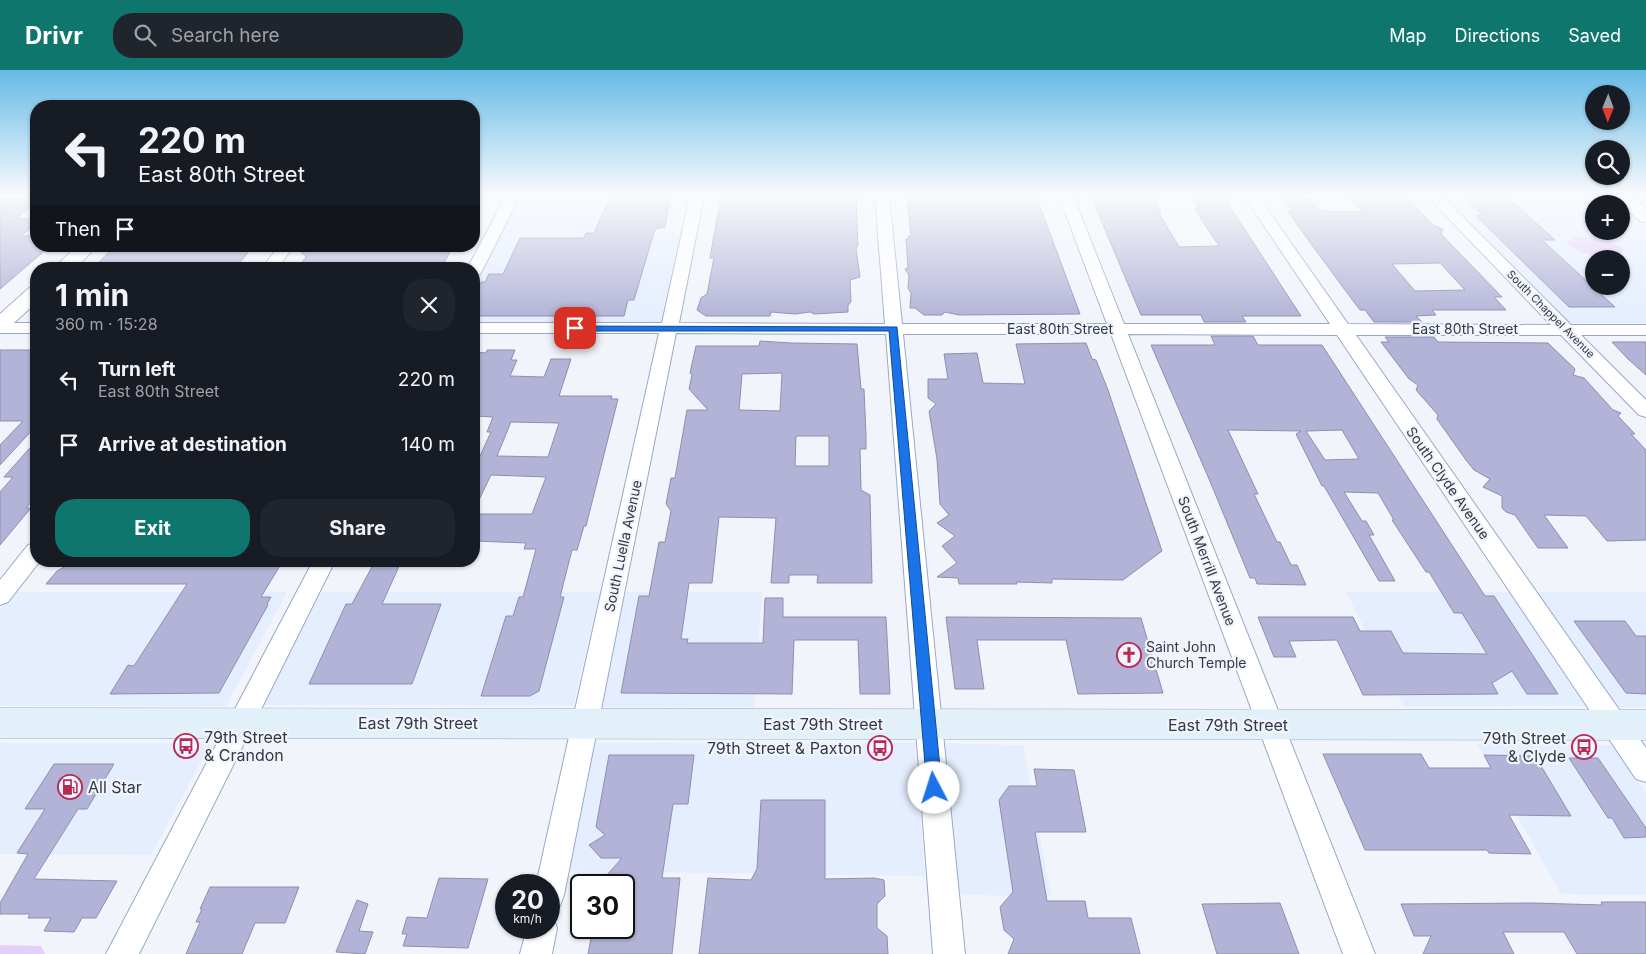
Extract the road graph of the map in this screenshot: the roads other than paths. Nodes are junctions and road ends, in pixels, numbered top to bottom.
1 (491, 237) edge
2 (689, 237) edge
3 (886, 237) edge
4 (1082, 237) edge
5 (1279, 237) edge
6 (1475, 237) edge
7 (81, 252) edge
8 (282, 252) edge
9 (71, 262) edge
10 (274, 262) edge
11 (479, 262) edge
12 (30, 298) edge
13 (0, 326) edge
14 (30, 328) edge
15 (480, 328) edge
16 (669, 328) junction
17 (894, 329) junction
18 (1117, 329) junction
19 (1342, 329) junction
20 (1566, 330) junction
21 (1646, 330) edge
22 (1646, 410) edge
23 (30, 558) edge
24 (321, 567) edge
25 (0, 596) edge
26 (0, 723) edge
27 (240, 723) junction
28 (585, 724) junction
29 (928, 724) junction
30 (1270, 725) junction
31 (1631, 725) edge
32 (1646, 770) edge
33 (553, 874) edge
34 (539, 939) edge
35 (122, 954) edge
36 (536, 954) edge
37 (949, 954) edge
38 (1359, 954) edge

1 - 11 street
2 - 16 street, South Luella Avenue
3 - 17 street
4 - 18 street, South Merrill Avenue
5 - 19 street, South Clyde Avenue
6 - 20 street, South Chappel Avenue
7 - 9 street
8 - 10 street
12 - 13 street
13 - 14 street
15 - 16 street, East 80th Street
16 - 17 street, East 80th Street
16 - 28 street, South Luella Avenue
17 - 18 street, East 80th Street
17 - 29 street
18 - 19 street, East 80th Street
18 - 30 street, South Merrill Avenue
19 - 20 street, East 80th Street
19 - 31 street, South Clyde Avenue
20 - 21 street, East 80th Street
20 - 22 street, South Chappel Avenue
23 - 25 street
24 - 27 street
26 - 27 main road, East 79th Street
27 - 28 main road, East 79th Street
27 - 35 street
28 - 29 main road, East 79th Street
28 - 33 street, South Luella Avenue
29 - 30 main road, East 79th Street
29 - 37 street
30 - 31 main road, East 79th Street
30 - 38 street, South Merrill Avenue
31 - 32 street, South Clyde Avenue
34 - 36 street

